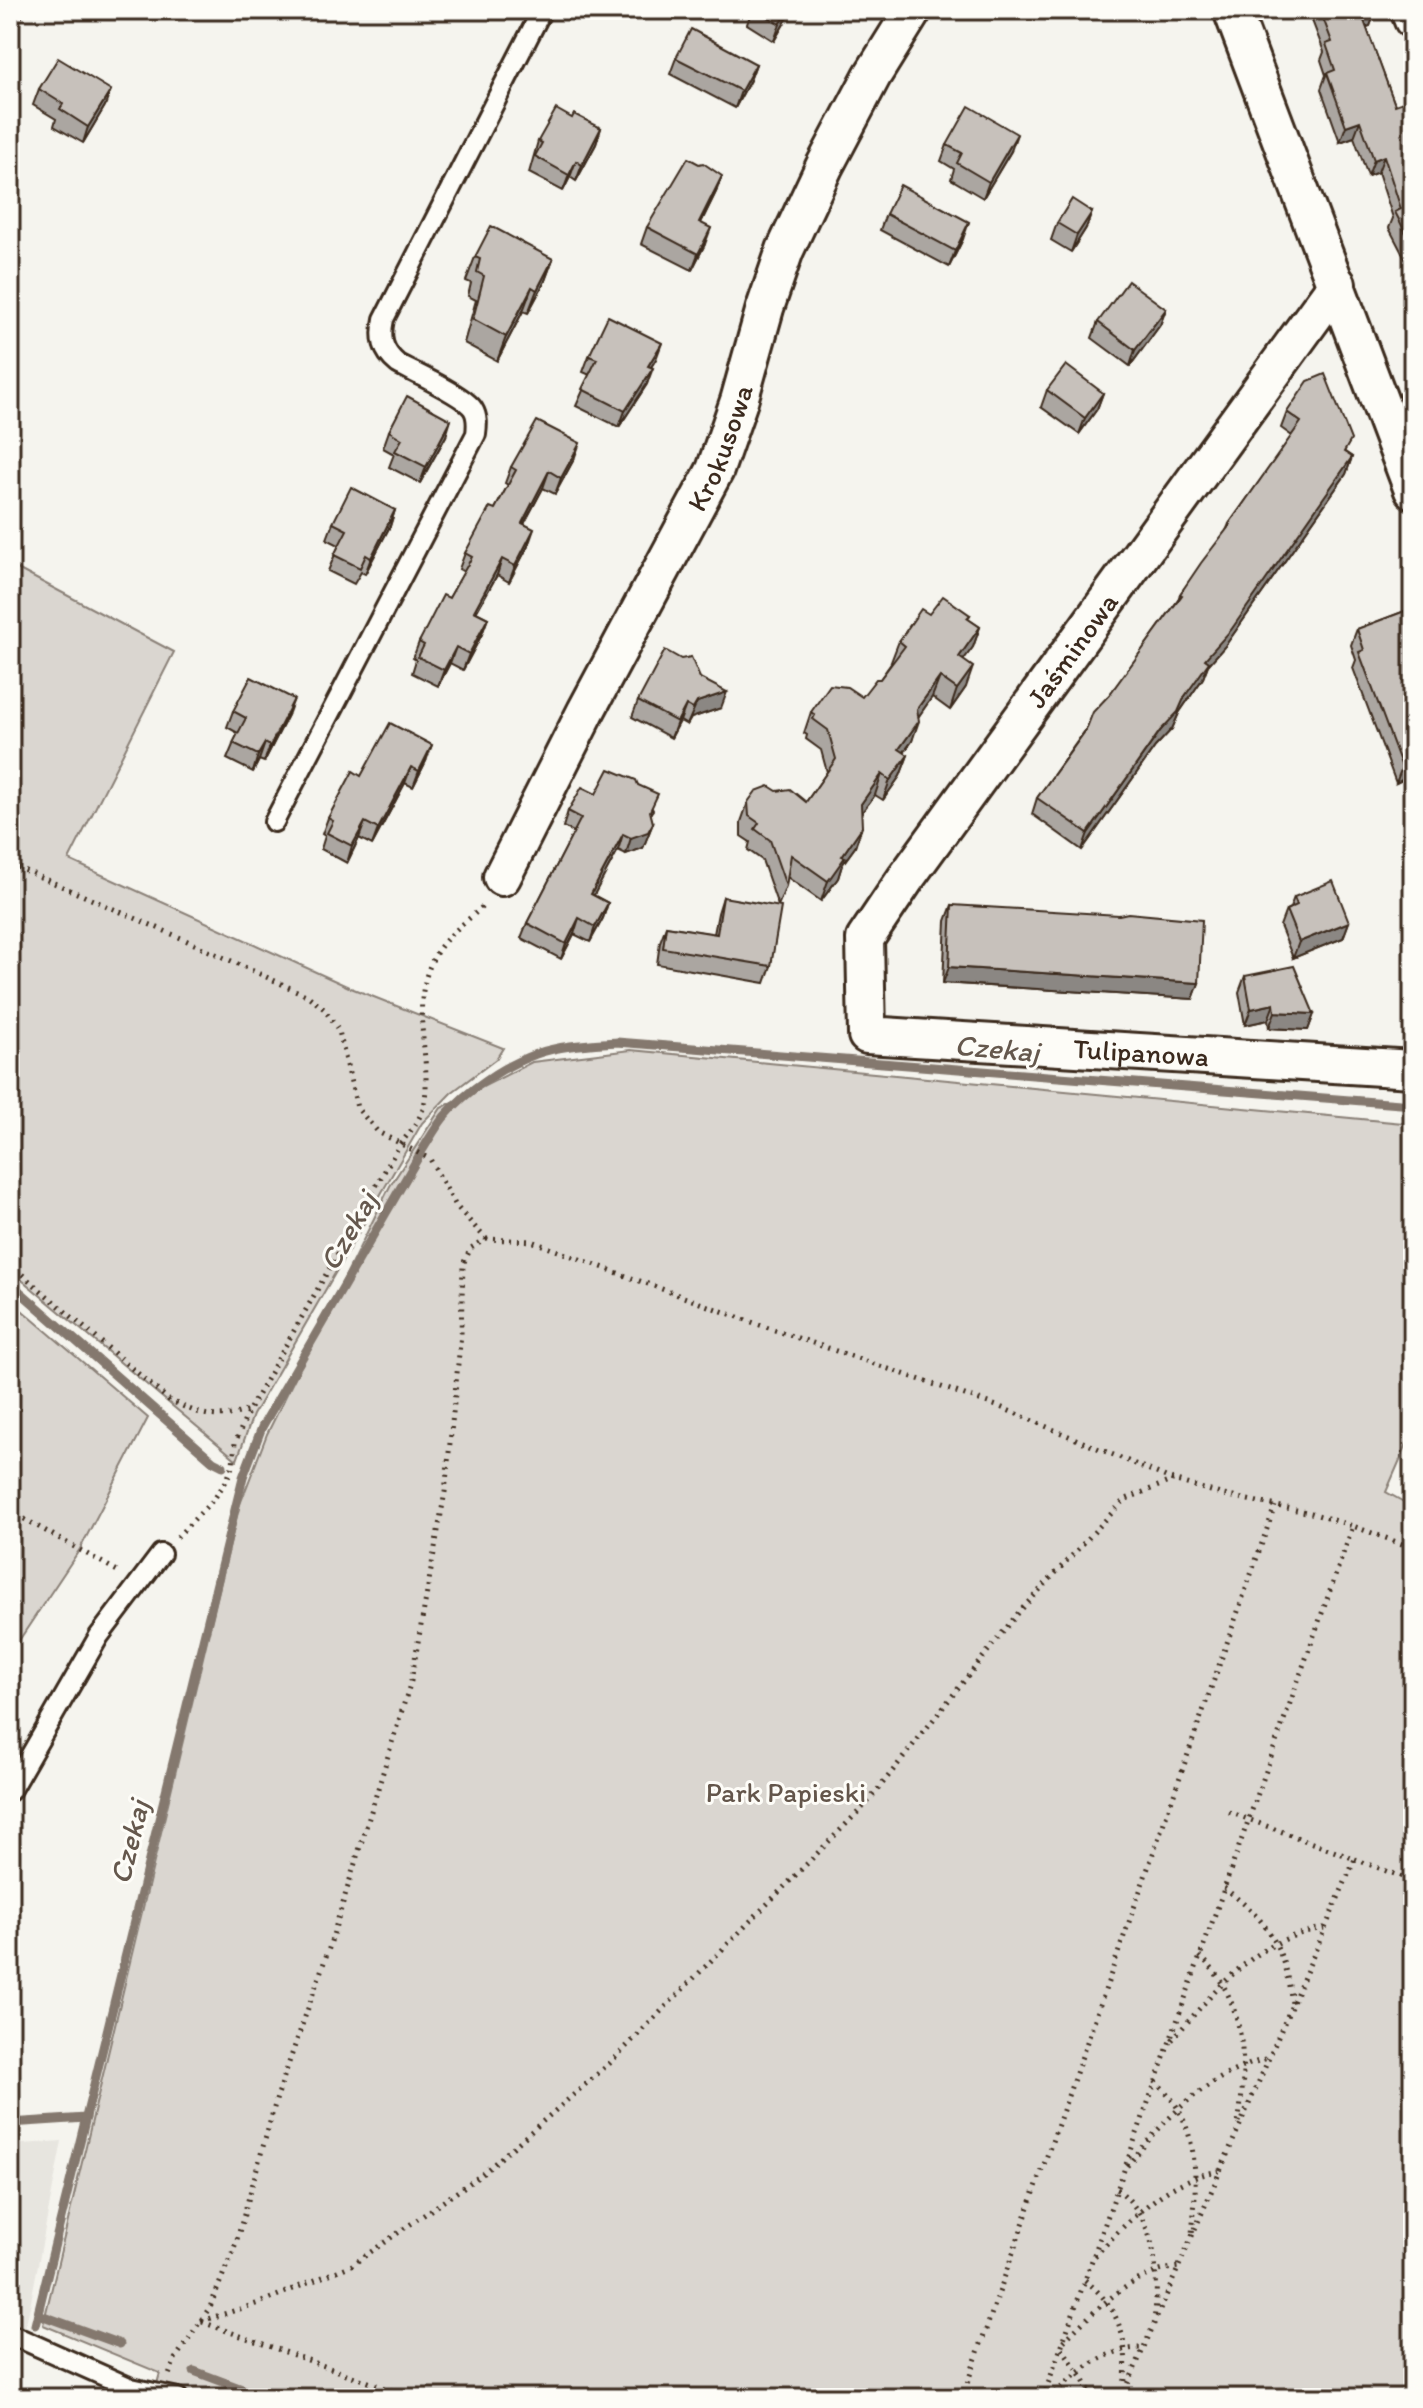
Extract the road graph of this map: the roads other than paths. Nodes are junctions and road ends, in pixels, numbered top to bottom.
1 (542, 10) edge
2 (913, 10) edge
3 (1232, 10) edge
4 (1409, 10) edge
5 (1413, 20) edge
6 (1337, 284) junction
7 (1413, 490) edge
8 (274, 822) dead end
9 (502, 877) road end
10 (867, 1035) joint
11 (1413, 1069) edge
12 (161, 1554) road end
13 (10, 1791) edge
14 (10, 2334) edge
15 (130, 2393) edge
16 (171, 2397) edge

1 - 8 lane
2 - 9 street, Krokusowa
3 - 6 street
4 - 5 street
6 - 7 street
6 - 10 street, Jaśminowa
10 - 11 street, Tulipanowa
12 - 13 lane
14 - 15 lane
15 - 16 lane

